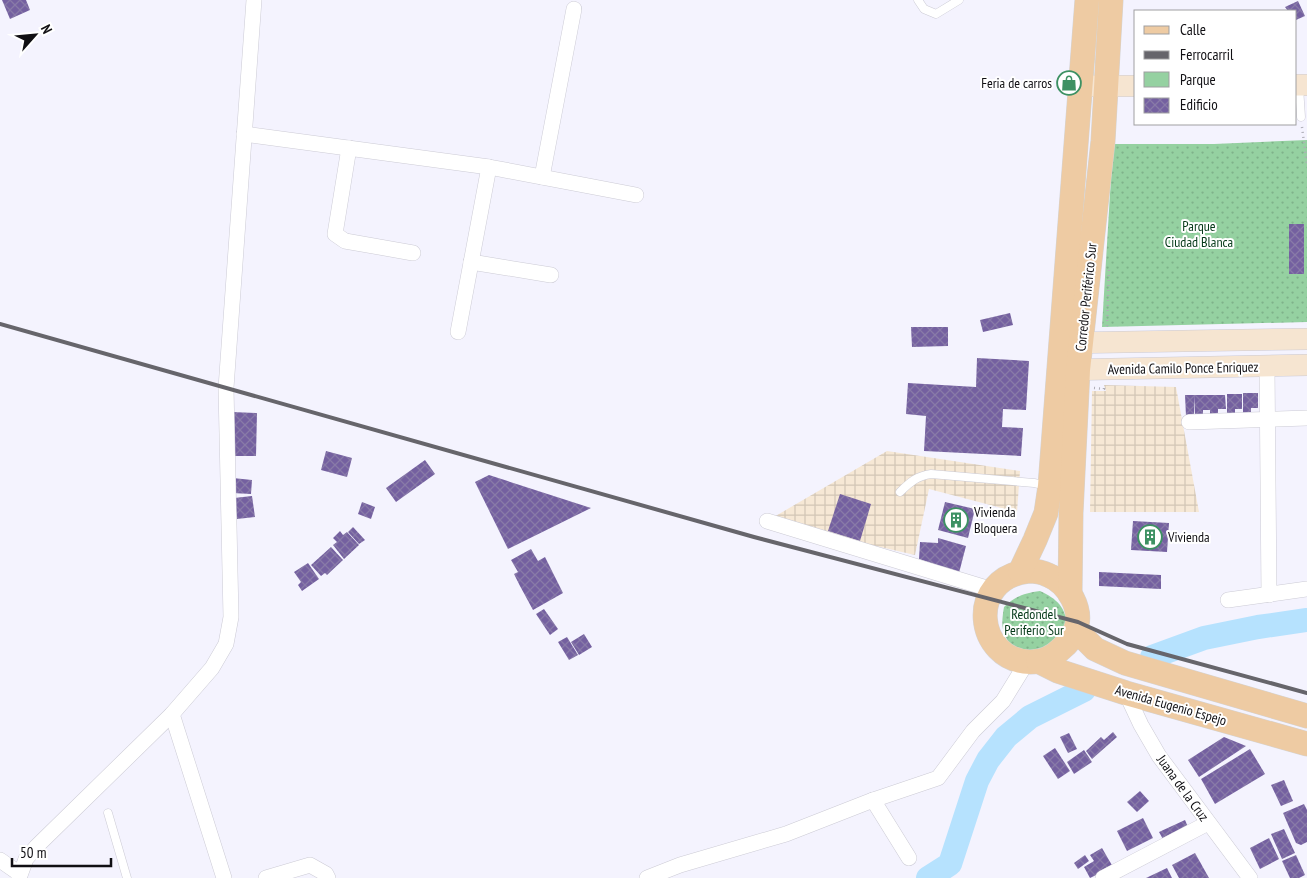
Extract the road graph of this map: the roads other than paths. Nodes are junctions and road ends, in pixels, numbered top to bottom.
1 (254, 0) edge
2 (918, 0) edge
3 (959, 0) edge
4 (1087, 0) edge
5 (1110, 0) edge
6 (574, 9) dead end
7 (1301, 85) edge
8 (1081, 86) junction
9 (1105, 86) junction
10 (1134, 86) edge
11 (1301, 117) road end
12 (244, 134) junction
13 (350, 148) junction
14 (489, 167) junction
15 (542, 177) junction
16 (636, 194) dead end
17 (413, 253) dead end
18 (471, 262) junction
19 (551, 275) dead end
20 (458, 332) dead end
21 (1307, 339) edge
22 (1203, 341) junction
23 (1071, 343) junction
24 (1267, 366) junction
25 (1307, 366) edge
26 (1203, 368) junction
27 (1069, 370) junction
28 (1307, 418) edge
29 (1267, 419) junction
30 (1189, 422) dead end
31 (1050, 486) junction
32 (900, 492) dead end
33 (767, 521) dead end
34 (1020, 572) junction
35 (1307, 589) edge
36 (993, 590) junction
37 (1070, 594) junction
38 (1270, 595) junction
39 (1228, 600) dead end
40 (1076, 630) junction
41 (1032, 661) junction
42 (1126, 693) junction
43 (172, 714) junction
44 (1307, 716) edge
45 (1307, 744) edge
46 (874, 800) junction
47 (108, 813) dead end
48 (1208, 823) junction
49 (909, 858) dead end
50 (0, 860) edge
51 (20, 876) edge
52 (127, 878) edge
53 (224, 878) edge
54 (266, 878) edge
55 (328, 878) edge
56 (647, 878) edge
57 (1103, 878) edge
58 (1250, 878) edge

1 - 12 street
2 - 3 lane
4 - 8 main road, Corredor Periférico Sur
5 - 9 main road, Corredor Periférico Sur
6 - 15 street
7 - 11 lane
8 - 9 main road
8 - 23 main road, Corredor Periférico Sur
9 - 10 main road
9 - 23 main road, Corredor Periférico Sur
12 - 13 street
12 - 43 street
13 - 14 street
13 - 17 street
14 - 15 street
14 - 18 street
15 - 16 street
18 - 19 street
18 - 20 street
21 - 22 main road, Avenida Camilo Ponce Enriquez
22 - 23 main road, Avenida Camilo Ponce Enriquez
22 - 26 main road
23 - 27 main road, Corredor Periférico Sur
24 - 25 main road, Avenida Camilo Ponce Enriquez
24 - 26 main road, Avenida Camilo Ponce Enriquez
24 - 29 street
26 - 27 main road, Avenida Camilo Ponce Enriquez
27 - 31 main road, Corredor Periférico Sur
27 - 37 main road, Corredor Periférico Sur
28 - 29 street
29 - 30 street
29 - 38 street
31 - 32 lane
31 - 34 main road, Corredor Periférico Sur
33 - 36 street
34 - 36 main road
34 - 37 main road
35 - 38 street
36 - 41 main road
37 - 40 main road
38 - 39 street
40 - 41 main road
40 - 44 main road, Avenida Eugenio Espejo
41 - 42 main road, Avenida Eugenio Espejo
41 - 46 street
42 - 45 main road, Avenida Eugenio Espejo
42 - 48 street, Juana de la Cruz
43 - 51 street
43 - 53 street
46 - 49 street
46 - 56 street
47 - 52 lane
48 - 57 street
48 - 58 street, Juana de la Cruz
50 - 51 street
54 - 55 street

